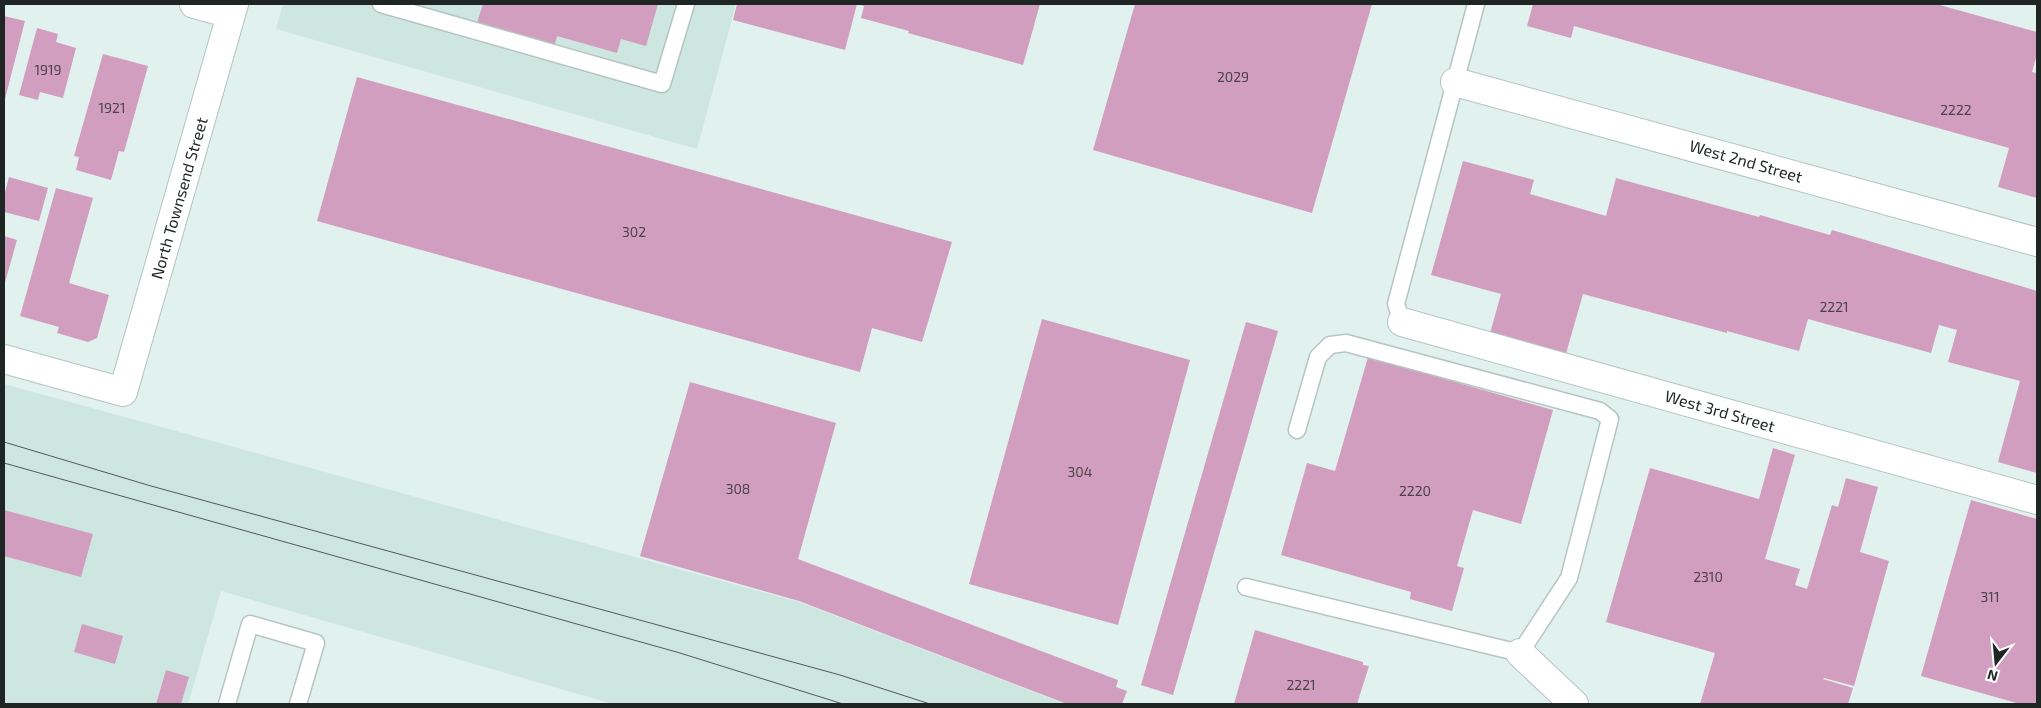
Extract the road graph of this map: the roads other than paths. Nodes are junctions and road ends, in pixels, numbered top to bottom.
1 (194, 4) edge
2 (381, 4) edge
3 (686, 4) edge
4 (1476, 4) edge
5 (233, 9) edge
6 (1455, 82) junction
7 (2037, 242) edge
8 (1402, 322) joint
9 (4, 359) edge
10 (1297, 430) dead end
11 (2037, 500) edge
12 (1246, 587) dead end
13 (1520, 653) junction
14 (227, 704) edge
15 (298, 704) edge
16 (1574, 704) edge

1 - 5 street
2 - 3 lane
4 - 6 lane
5 - 9 street, North Townsend Street
6 - 7 street, West 2nd Street
6 - 8 lane
8 - 11 street, West 3rd Street
10 - 13 lane
12 - 13 lane
13 - 16 street
14 - 15 lane

